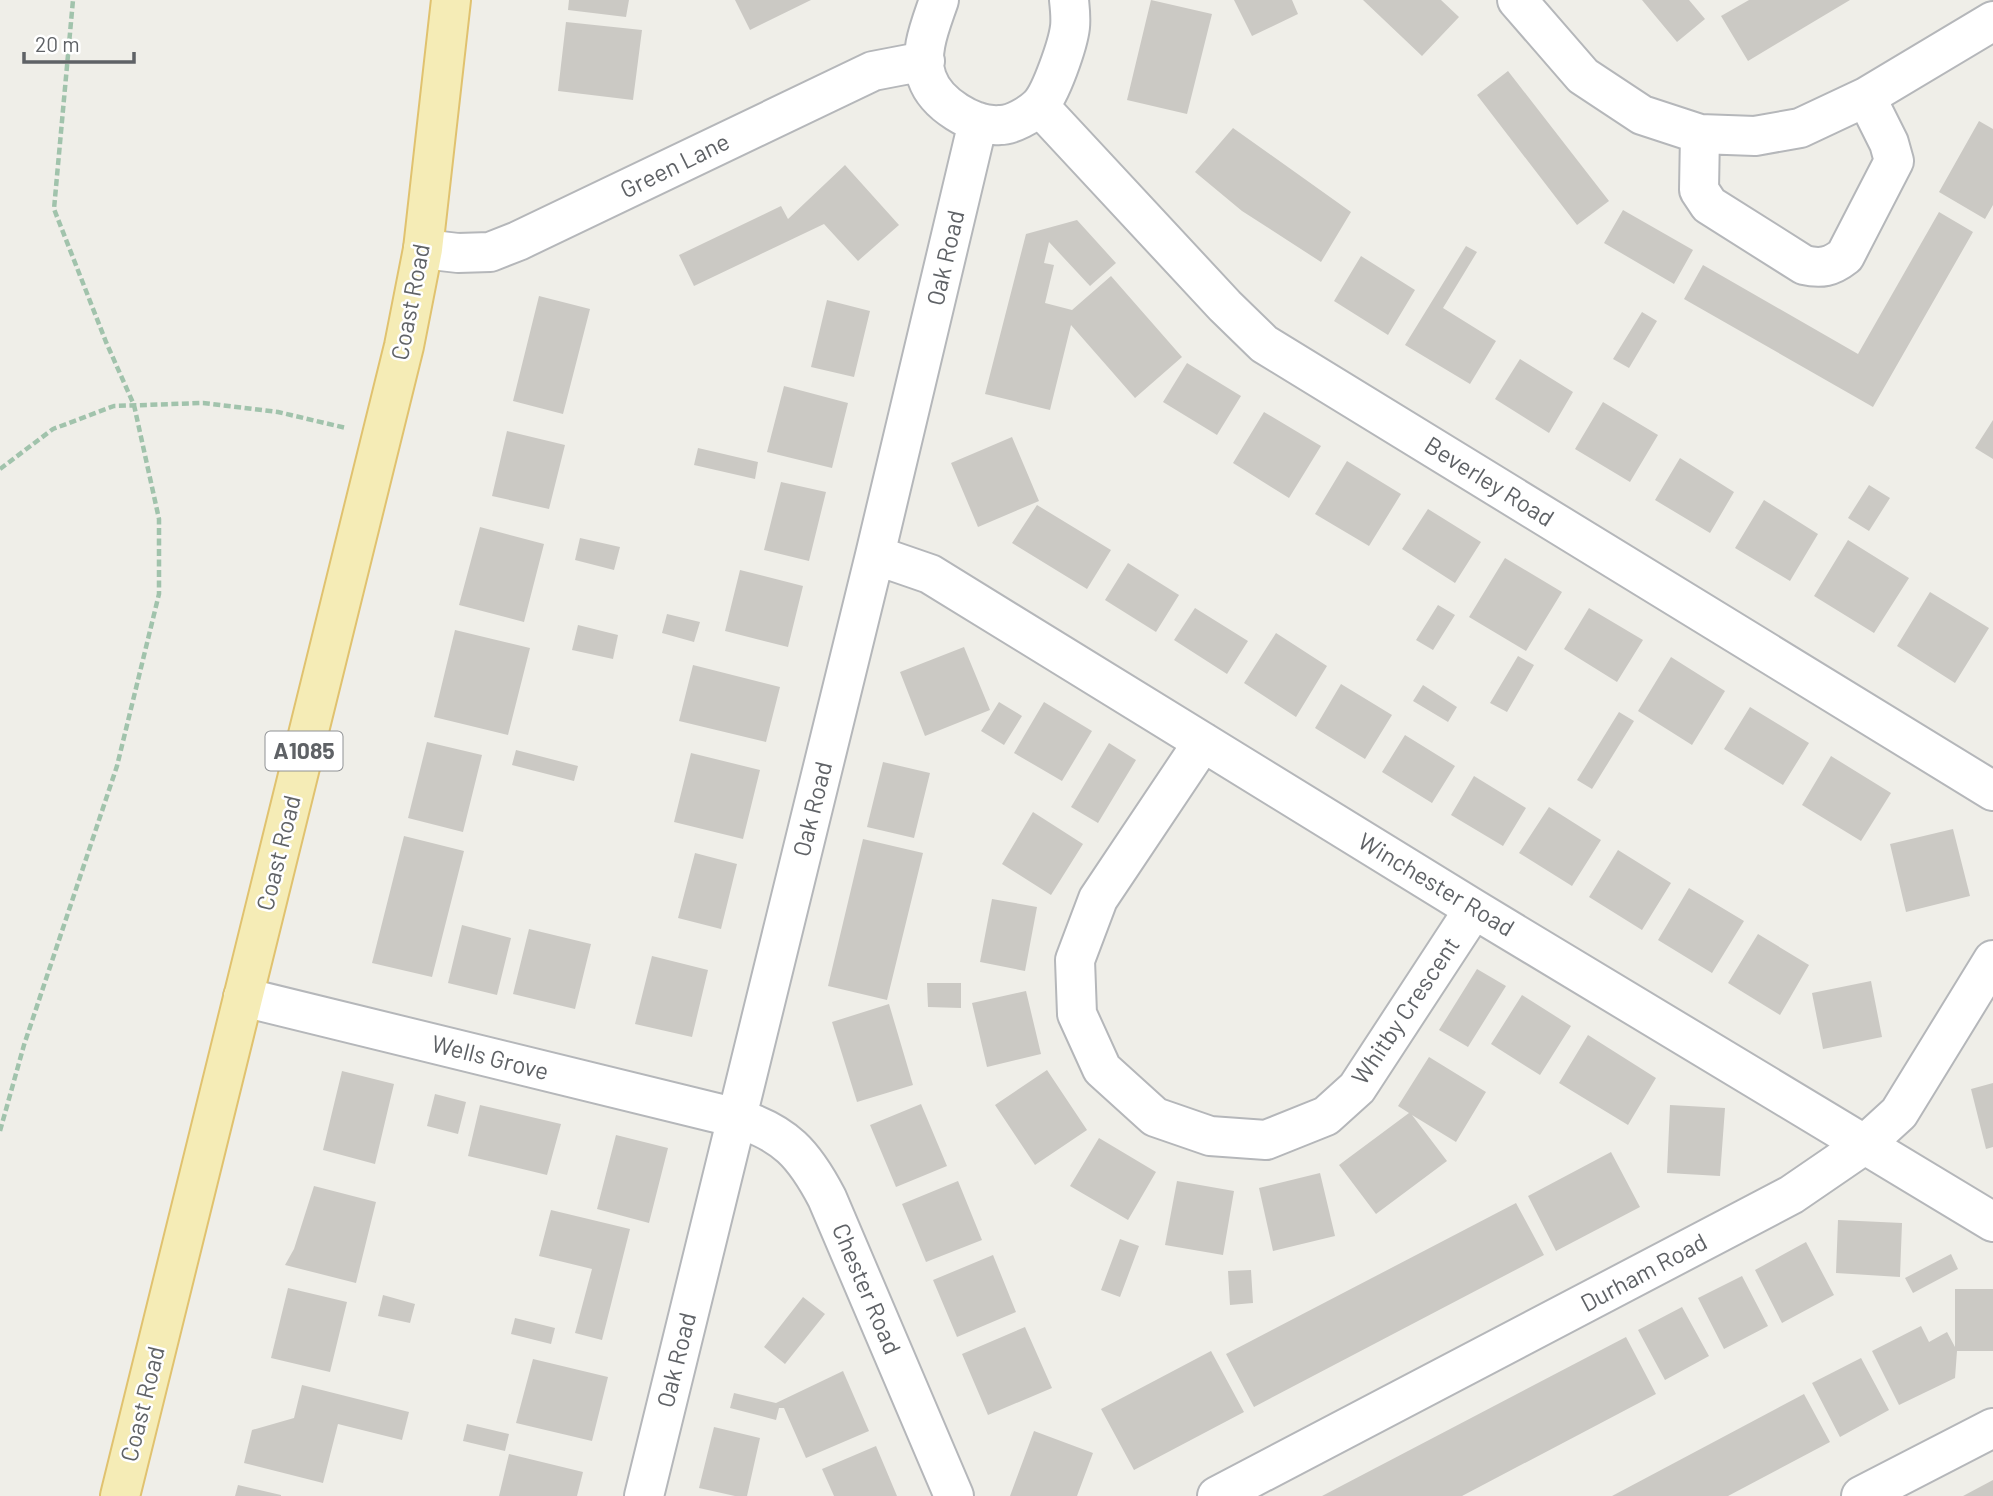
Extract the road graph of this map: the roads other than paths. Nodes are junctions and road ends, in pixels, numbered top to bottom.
1 (452, 0) edge
2 (939, 0) edge
3 (1069, 0) edge
4 (1517, 0) edge
5 (1993, 21) edge
6 (925, 61) junction
7 (1866, 97) junction
8 (1039, 106) junction
9 (978, 122) junction
10 (1700, 134) junction
11 (423, 249) junction
12 (875, 555) junction
13 (1203, 742) junction
14 (1993, 792) edge
15 (1474, 909) junction
16 (1993, 960) edge
17 (243, 997) junction
18 (737, 1118) junction
19 (1864, 1145) junction
20 (1993, 1222) edge
21 (1993, 1428) edge
22 (120, 1496) edge
23 (644, 1496) edge
24 (954, 1496) edge
25 (1217, 1496) edge
26 (1861, 1496) edge

1 - 11 main road, Coast Road / A1085
2 - 6 street
3 - 8 street
4 - 10 street
5 - 7 street
6 - 9 street
6 - 11 street, Green Lane
7 - 10 street
7 - 10 street
8 - 9 street
8 - 14 street, Beverley Road
9 - 12 street, Oak Road
11 - 17 main road, Coast Road / A1085
12 - 13 street, Winchester Road
12 - 18 street, Oak Road
13 - 15 street, Winchester Road
13 - 15 street, Whitby Crescent
15 - 19 street, Winchester Road
16 - 19 street, Durham Road
17 - 18 street, Wells Grove
17 - 22 main road, Coast Road / A1085
18 - 23 street, Oak Road
18 - 24 street, Chester Road
19 - 20 street, Winchester Road
19 - 25 street, Durham Road
21 - 26 street

